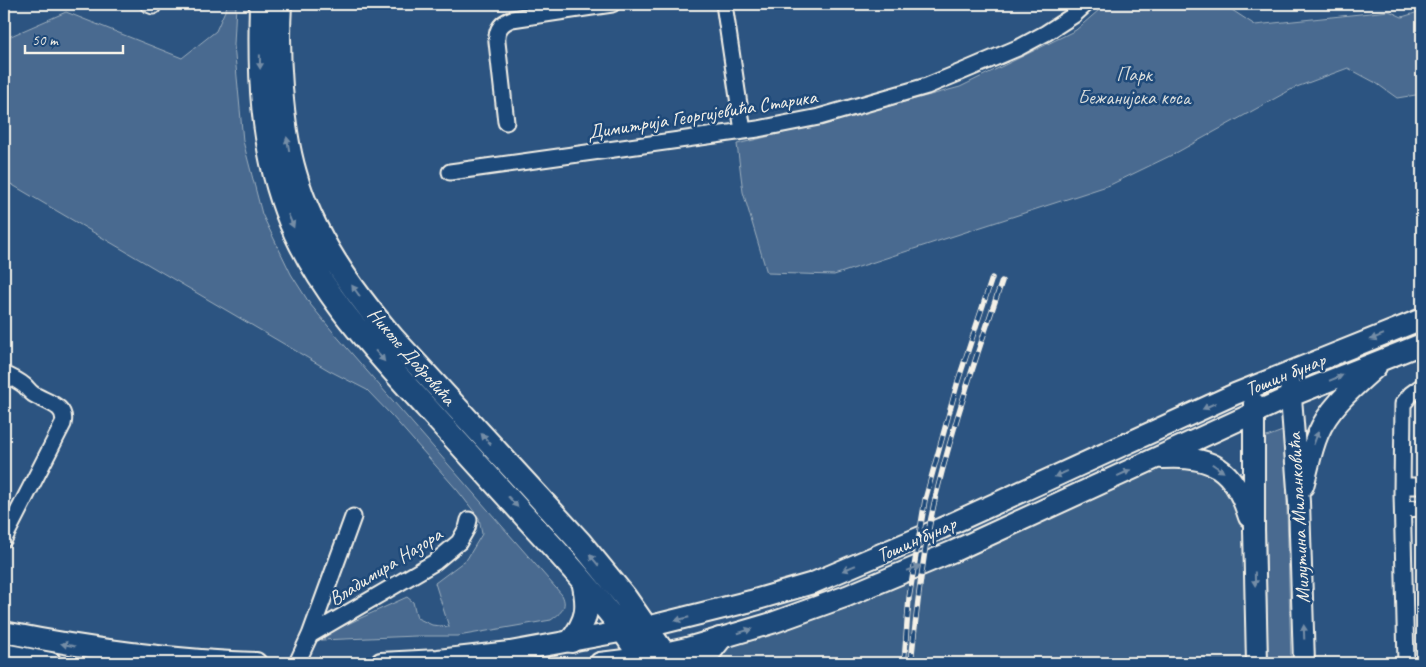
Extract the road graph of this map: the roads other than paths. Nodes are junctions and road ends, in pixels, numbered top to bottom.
1 (261, 4) edge
2 (280, 4) edge
3 (612, 4) edge
4 (724, 4) edge
5 (1086, 4) edge
6 (506, 122) dead end
7 (743, 131) junction
8 (450, 172) dead end
9 (1422, 319) edge
10 (1422, 344) edge
11 (1386, 359) junction
12 (1288, 372) junction
13 (4, 374) edge
14 (1422, 386) edge
15 (1254, 387) junction
16 (1291, 396) junction
17 (1254, 413) junction
18 (1154, 459) junction
19 (1402, 486) junction
20 (1422, 486) edge
21 (1299, 502) junction
22 (1422, 508) edge
23 (1403, 509) junction
24 (353, 517) dead end
25 (470, 520) dead end
26 (1254, 530) junction
27 (4, 539) edge
28 (583, 581) junction
29 (647, 627) junction
30 (623, 631) junction
31 (4, 632) edge
32 (310, 635) junction
33 (720, 639) junction
34 (570, 641) junction
35 (4, 654) edge
36 (668, 658) edge
37 (642, 660) edge
38 (51, 663) edge
39 (256, 663) edge
40 (297, 663) edge
41 (381, 663) edge
42 (600, 663) edge
43 (701, 663) edge
44 (1257, 663) edge
45 (1304, 663) edge
46 (1406, 663) edge

1 -> 28 main road, Николе Добровића
29 -> 2 main road, Николе Добровића
3 - 6 street
4 - 7 street
5 - 7 street, Димитрија Георгијевића Старика
7 - 8 street, Димитрија Георгијевића Старика
9 -> 12 main road, Тошин бунар
10 - 11 main road, Тошин бунар
16 -> 11 main road, Тошин бунар
21 -> 11 main road
12 - 15 main road, Тошин бунар
12 - 16 main road, Милутина Миланковића
13 - 27 street
14 - 19 street
15 - 17 main road, Милутина Миланковића
15 -> 29 main road, Тошин бунар
16 - 17 main road, Тошин бунар
16 - 21 main road, Милутина Миланковића
17 - 18 main road, Тошин бунар
17 - 26 main road, Милутина Миланковића
18 -> 26 main road
33 -> 18 main road, Тошин бунар
19 - 20 street
19 - 23 street
45 -> 21 main road, Милутина Миланковића
22 - 23 street
23 - 46 street
24 - 32 street, Владимира Назора
25 - 32 street, Владимира Назора
26 -> 44 main road, Милутина Миланковића
28 - 30 main road, Николе Добровића
28 - 34 main road
29 - 30 main road, Тошин бунар
29 - 36 main road, Николе Добровића
30 - 34 main road, Тошин бунар
30 - 37 main road, Николе Добровића
39 -> 31 main road
32 - 40 street, Владимира Назора
33 - 36 main road, Тошин бунар
33 - 43 main road
34 - 41 main road, Тошин бунар
35 - 38 main road
36 - 37 main road, Тошин бунар
37 - 42 main road, Тошин бунар

